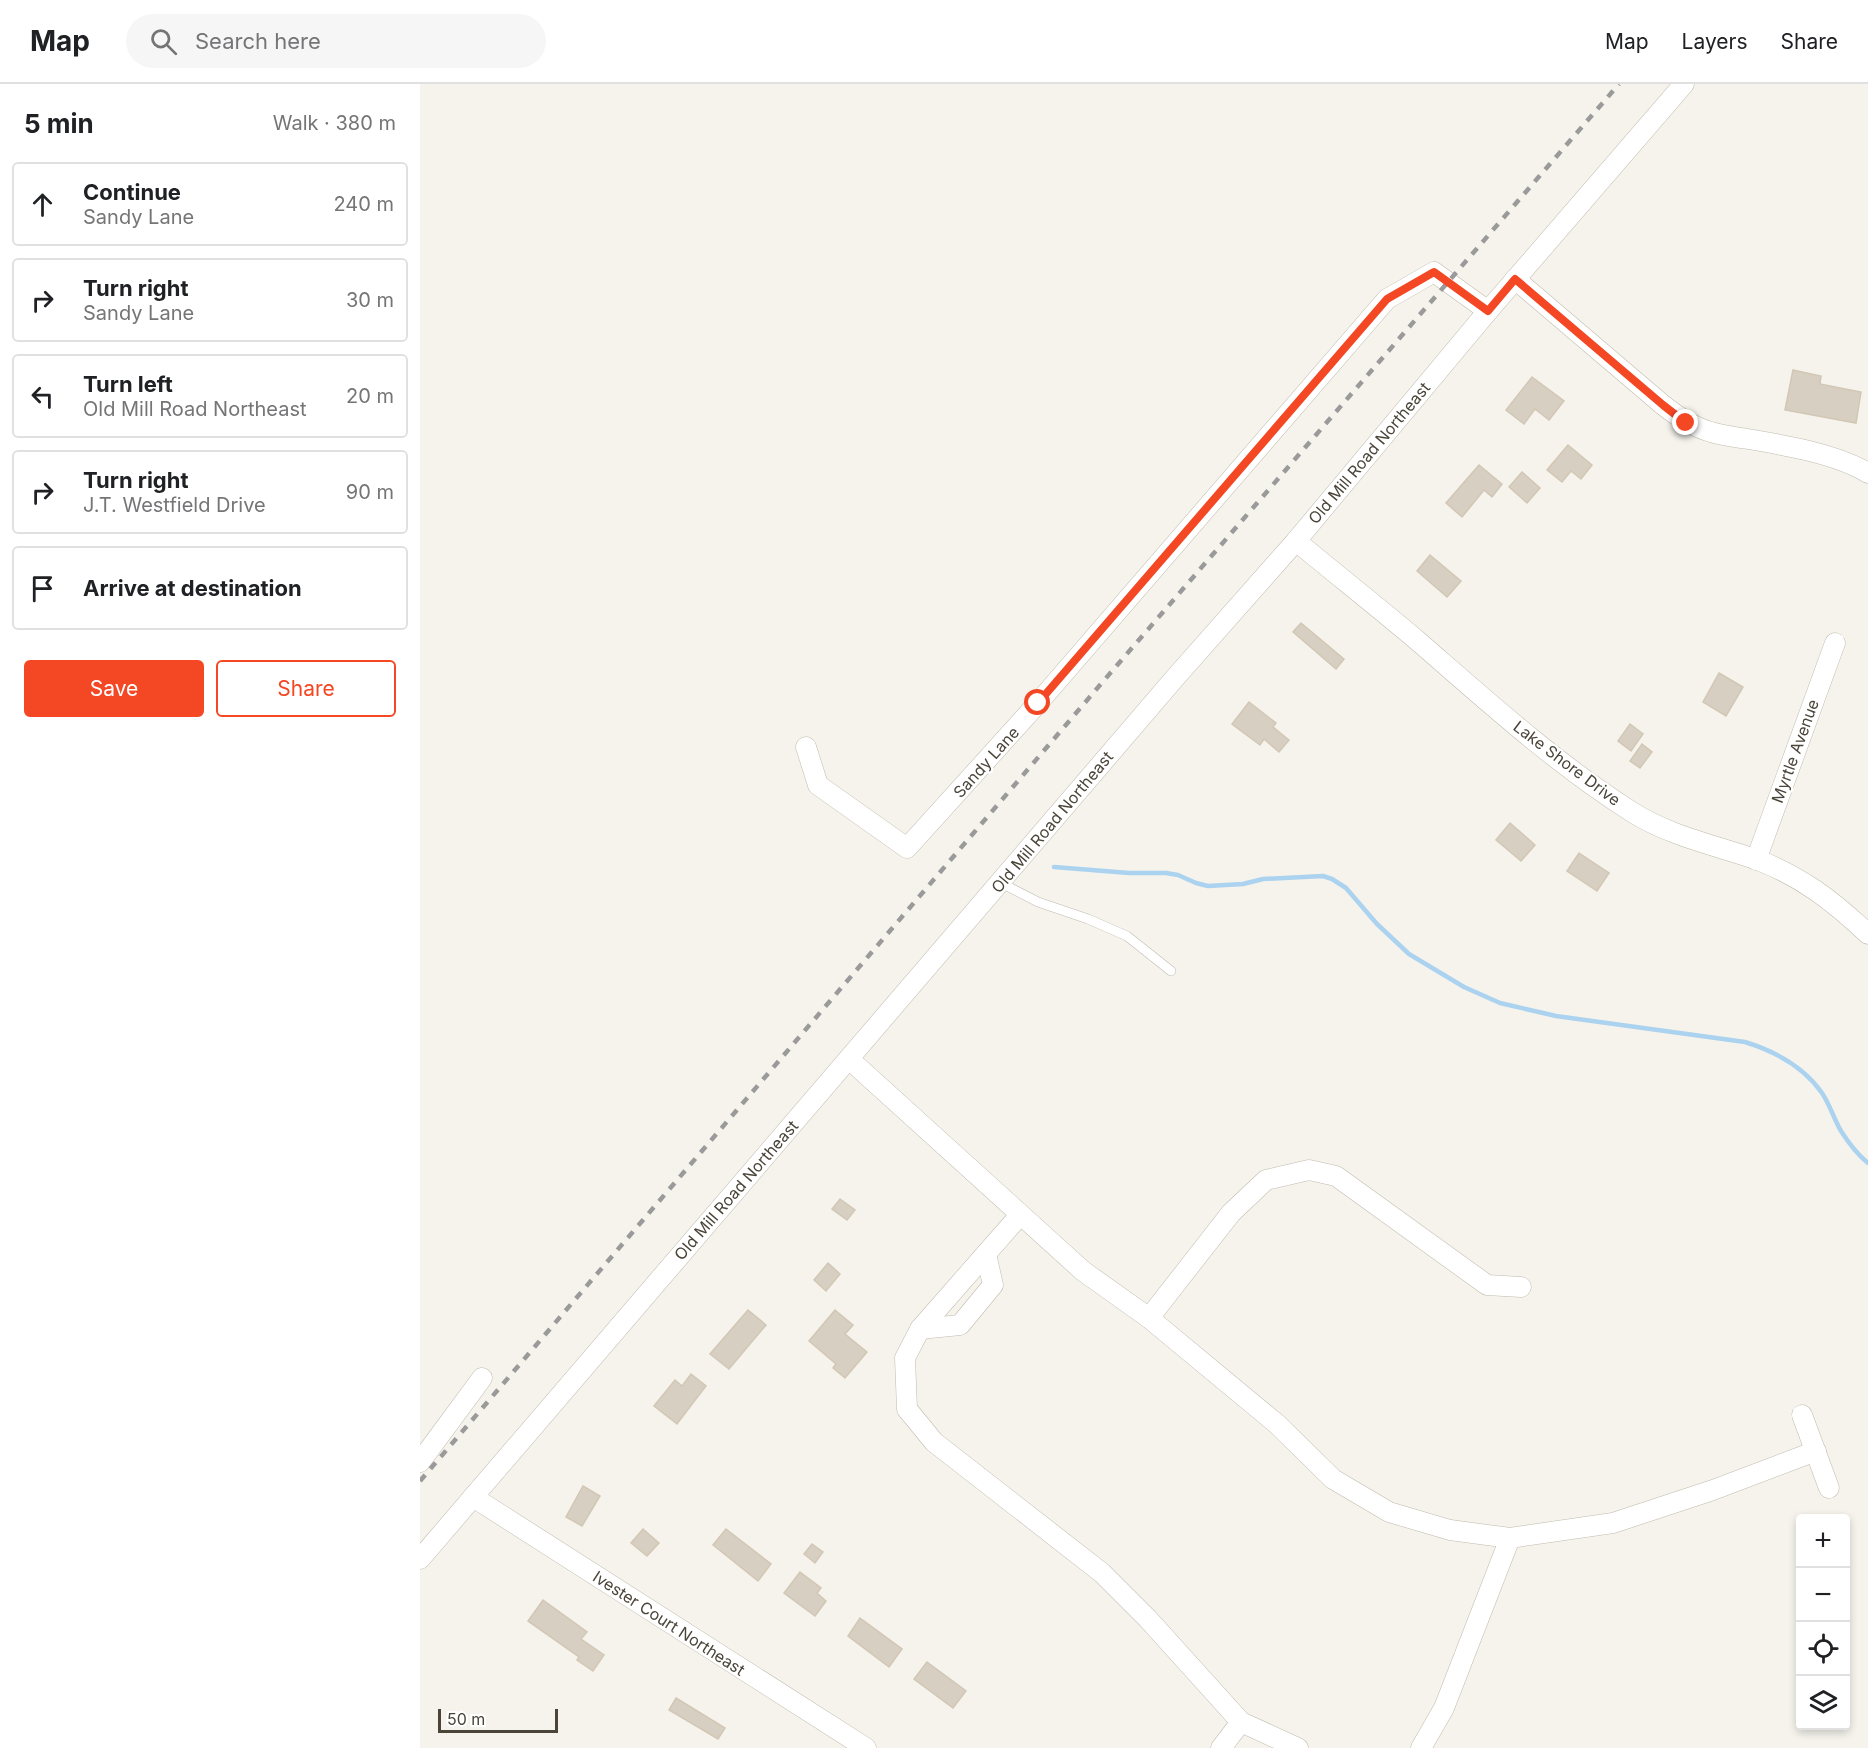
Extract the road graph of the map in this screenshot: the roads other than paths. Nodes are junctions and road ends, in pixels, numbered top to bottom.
1 (1684, 84) edge
2 (1515, 279) junction
3 (1488, 311) junction
4 (1868, 473) edge
5 (1296, 541) junction
6 (1835, 643) dead end
7 (806, 747) dead end
8 (1756, 860) junction
9 (1000, 883) junction
10 (1868, 934) edge
11 (1171, 971) dead end
12 (849, 1059) junction
13 (1020, 1215) junction
14 (986, 1254) junction
15 (1521, 1287) dead end
16 (1149, 1318) junction
17 (920, 1329) junction
18 (482, 1378) dead end
19 (1802, 1415) dead end
20 (1816, 1451) junction
21 (420, 1462) edge
22 (1829, 1488) dead end
23 (472, 1497) junction
24 (1510, 1538) junction
25 (420, 1559) edge
26 (1241, 1722) junction
27 (866, 1748) edge
28 (1221, 1748) edge
29 (1298, 1748) edge
30 (1421, 1748) edge

1 - 2 street, Old Mill Road Northeast
2 - 3 street, Old Mill Road Northeast
2 - 4 street
3 - 5 street, Old Mill Road Northeast
3 - 7 street, Sandy Lane
5 - 8 street, Lake Shore Drive
5 - 9 street, Old Mill Road Northeast
6 - 8 street, Myrtle Avenue
8 - 10 street, Lake Shore Drive
9 - 11 lane
9 - 12 street, Old Mill Road Northeast
12 - 13 street
12 - 23 street, Old Mill Road Northeast
13 - 14 street
13 - 16 street
14 - 17 street
14 - 17 street
15 - 16 street
16 - 24 street
17 - 26 street
18 - 21 street
19 - 20 street
20 - 22 street
20 - 24 street
23 - 25 street, Old Mill Road Northeast
23 - 27 street, Ivester Court Northeast
24 - 30 street
26 - 28 street
26 - 29 street

